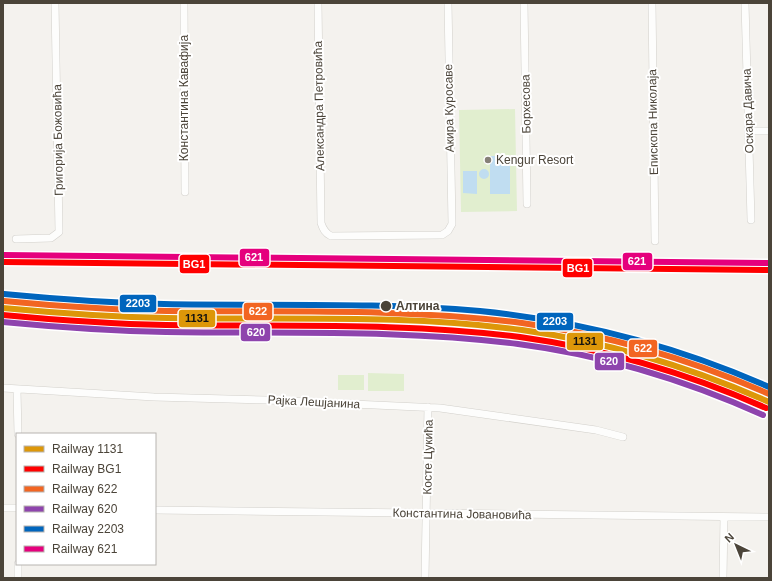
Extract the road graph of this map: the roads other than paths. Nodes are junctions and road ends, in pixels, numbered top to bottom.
1 (55, 3) edge
2 (184, 3) edge
3 (318, 3) edge
4 (448, 3) edge
5 (524, 3) edge
6 (652, 3) edge
7 (745, 3) edge
8 (749, 131) junction
9 (769, 131) edge
10 (185, 192) dead end
11 (527, 204) dead end
12 (452, 212) joint
13 (751, 220) dead end
14 (16, 239) dead end
15 (655, 241) dead end
16 (3, 388) edge
17 (17, 390) junction
18 (428, 407) junction
19 (18, 433) edge
20 (623, 437) dead end
21 (3, 508) edge
22 (16, 508) edge
23 (156, 510) edge
24 (426, 513) junction
25 (724, 517) junction
26 (769, 517) edge
27 (18, 565) edge
28 (18, 578) edge
29 (425, 578) edge
30 (722, 578) edge

1 - 14 street, Григорија Божовића
2 - 10 street, Константина Кавафија
3 - 12 street, Александра Петровића
4 - 12 street, Акира Куросаве
5 - 11 street, Борхесова
6 - 15 street, Епископа Николаја
7 - 8 street, Оскара Давича
8 - 9 street
8 - 13 street, Оскара Давича
16 - 17 street, Рајка Лешјанина
17 - 18 street, Рајка Лешјанина
17 - 19 street
18 - 20 street, Рајка Лешјанина
18 - 24 street, Косте Цукића
21 - 22 street
23 - 24 street, Константина Јовановића
24 - 25 street, Константина Јовановића
24 - 29 street, Косте Цукића
25 - 26 street, Константина Јовановића
25 - 30 street
27 - 28 street

